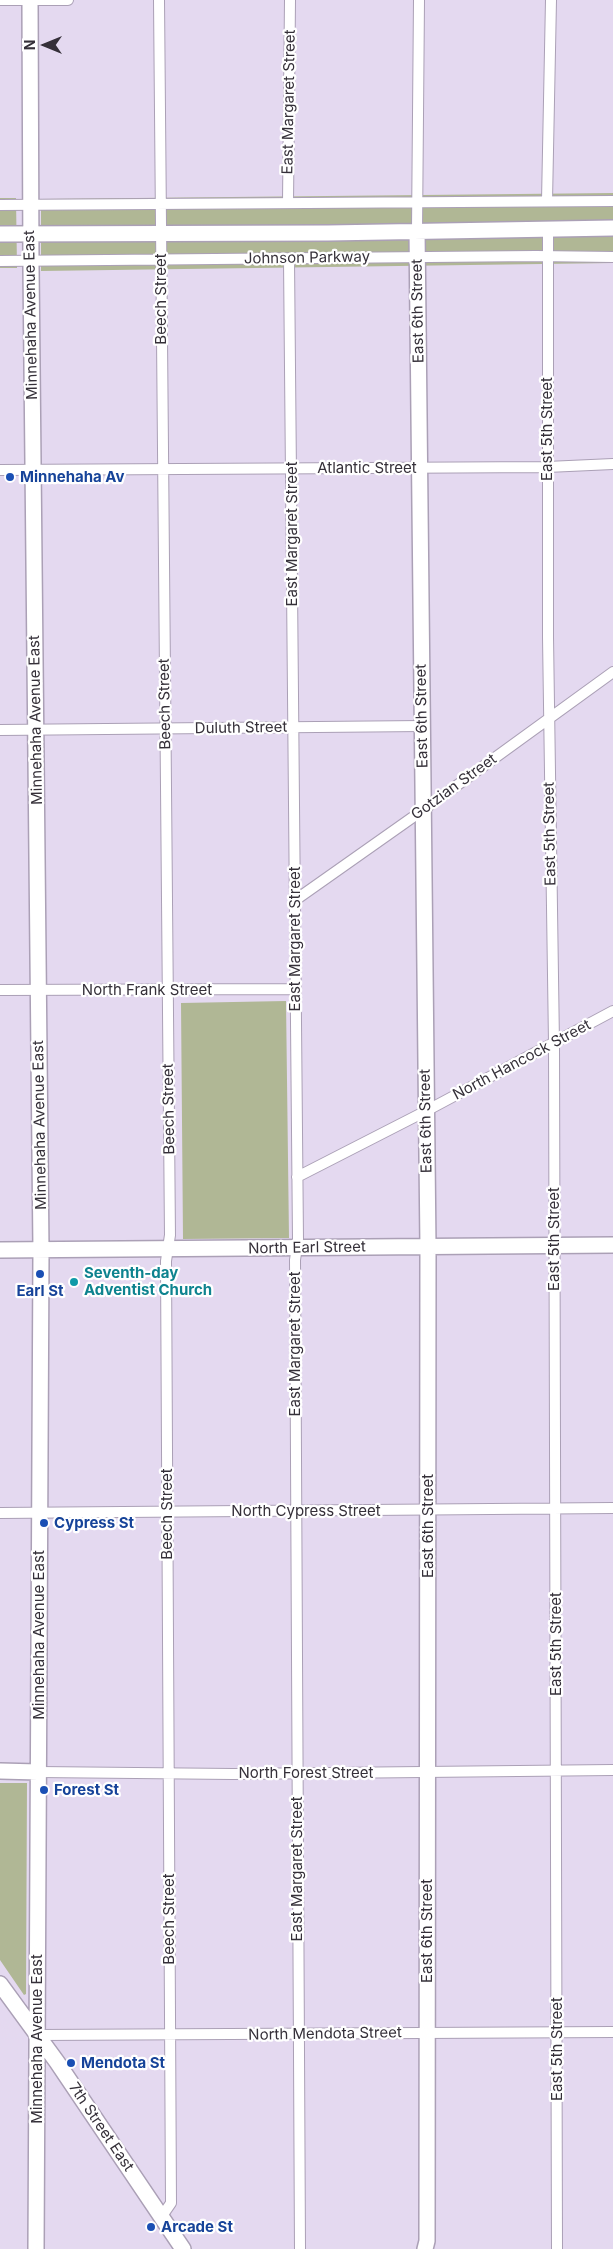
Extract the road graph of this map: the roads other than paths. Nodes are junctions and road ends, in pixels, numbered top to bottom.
1 (0, 0) edge
2 (30, 0) edge
3 (68, 0) edge
4 (159, 0) edge
5 (290, 0) edge
6 (419, 0) edge
7 (551, 0) edge
8 (613, 200) edge
9 (547, 201) junction
10 (418, 202) junction
11 (288, 203) junction
12 (160, 204) junction
13 (0, 205) edge
14 (30, 206) junction
15 (613, 228) edge
16 (548, 229) junction
17 (417, 230) junction
18 (161, 233) junction
19 (0, 234) edge
20 (30, 234) junction
21 (547, 256) junction
22 (417, 257) junction
23 (613, 257) edge
24 (289, 259) junction
25 (0, 261) edge
26 (31, 261) junction
27 (161, 261) junction
28 (613, 464) edge
29 (547, 467) junction
30 (419, 468) junction
31 (162, 469) junction
32 (292, 469) junction
33 (0, 470) edge
34 (33, 470) junction
35 (613, 672) edge
36 (549, 718) junction
37 (423, 726) junction
38 (292, 728) junction
39 (165, 729) junction
40 (0, 730) edge
41 (36, 730) junction
42 (424, 810) junction
43 (294, 901) junction
44 (295, 989) junction
45 (0, 990) edge
46 (38, 990) junction
47 (167, 990) junction
48 (613, 1010) edge
49 (554, 1043) junction
50 (426, 1111) junction
51 (297, 1177) junction
52 (613, 1245) edge
53 (554, 1246) junction
54 (428, 1247) junction
55 (296, 1249) junction
56 (0, 1250) edge
57 (167, 1250) junction
58 (41, 1251) junction
59 (613, 1508) edge
60 (556, 1509) junction
61 (295, 1510) junction
62 (428, 1511) junction
63 (167, 1512) junction
64 (0, 1513) edge
65 (39, 1513) junction
66 (557, 1770) junction
67 (613, 1770) edge
68 (0, 1771) edge
69 (427, 1771) junction
70 (38, 1772) junction
71 (168, 1773) junction
72 (297, 1773) junction
73 (0, 1984) edge
74 (557, 2032) junction
75 (613, 2032) edge
76 (427, 2033) junction
77 (298, 2034) junction
78 (38, 2035) junction
79 (169, 2036) junction
80 (162, 2216) junction
81 (171, 2230) junction
82 (428, 2246) edge
83 (36, 2249) edge
84 (168, 2249) edge
85 (182, 2249) edge
86 (300, 2249) edge
87 (557, 2249) edge

1 - 2 street
2 - 3 street
2 - 14 street, Minnehaha Avenue East
4 - 12 street, Beech Street
5 - 11 street, East Margaret Street
6 - 10 street, East 6th Street
7 - 9 street
8 - 9 street
9 - 10 street
10 - 11 street
10 - 17 street, East 6th Street
11 - 12 street
12 - 14 street
12 - 18 street, Beech Street
13 - 14 street
14 - 20 street, Minnehaha Avenue East
15 - 16 street, Johnson Parkway
16 - 17 street, Johnson Parkway
16 - 21 street, East 5th Street
17 - 18 street, Johnson Parkway
17 - 22 street, East 6th Street
18 - 20 street, Johnson Parkway
18 - 27 street, Beech Street
19 - 20 street, Johnson Parkway
20 - 26 street, Minnehaha Avenue East
21 - 22 street, Johnson Parkway
21 - 23 street, Johnson Parkway
21 - 29 street, East 5th Street
22 - 24 street, Johnson Parkway
22 - 30 street, East 6th Street
24 - 27 street, Johnson Parkway
24 - 32 street, East Margaret Street
25 - 26 street, Johnson Parkway
26 - 27 street, Johnson Parkway
26 - 34 street, Minnehaha Avenue East
27 - 31 street, Beech Street
28 - 29 street, Atlantic Street
29 - 30 street, Atlantic Street
29 - 36 street, East 5th Street
30 - 32 street, Atlantic Street
30 - 37 street, East 6th Street
31 - 32 street, Atlantic Street
31 - 34 street, Atlantic Street
31 - 39 street, Beech Street
32 - 38 street, East Margaret Street
33 - 34 street, Atlantic Street
34 - 41 street, Minnehaha Avenue East
35 - 36 street, Gotzian Street
36 - 42 street, Gotzian Street
36 - 49 street, East 5th Street
37 - 38 street, Duluth Street
37 - 42 street, East 6th Street
38 - 39 street, Duluth Street
38 - 43 street, East Margaret Street
39 - 41 street, Duluth Street
39 - 47 street, Beech Street
40 - 41 street, Duluth Street
41 - 46 street, Minnehaha Avenue East
42 - 43 street, Gotzian Street
42 - 50 street, East 6th Street
43 - 44 street, East Margaret Street
44 - 47 street, North Frank Street
44 - 51 street, East Margaret Street
45 - 46 street, North Frank Street
46 - 47 street, North Frank Street
46 - 58 street, Minnehaha Avenue East
47 - 57 street, Beech Street
48 - 49 street, North Hancock Street
49 - 50 street, North Hancock Street
49 - 53 street, East 5th Street
50 - 51 street, North Hancock Street
50 - 54 street, East 6th Street
51 - 55 street, East Margaret Street
52 - 53 street, North Earl Street
53 - 54 street, North Earl Street
53 - 60 street, East 5th Street
54 - 55 street, North Earl Street
54 - 62 street, East 6th Street
55 - 57 street, North Earl Street
55 - 61 street, East Margaret Street
56 - 58 street, North Earl Street
57 - 58 street, North Earl Street
57 - 63 street, Beech Street
58 - 65 street, Minnehaha Avenue East
59 - 60 street, North Cypress Street
60 - 62 street, North Cypress Street
60 - 66 street, East 5th Street
61 - 62 street, North Cypress Street
61 - 63 street, North Cypress Street
61 - 72 street, East Margaret Street
62 - 69 street, East 6th Street
63 - 65 street, North Cypress Street
63 - 71 street, Beech Street
64 - 65 street, North Cypress Street
65 - 70 street, Minnehaha Avenue East
66 - 67 street, North Forest Street
66 - 69 street, North Forest Street
66 - 74 street, East 5th Street
68 - 70 street, North Forest Street
69 - 72 street, North Forest Street
69 - 76 street, East 6th Street
70 - 71 street, North Forest Street
70 - 78 street, Minnehaha Avenue East
71 - 72 street, North Forest Street
71 - 79 street, Beech Street
72 - 77 street, East Margaret Street
73 - 78 street, 7th Street East
74 - 75 street, North Mendota Street
74 - 76 street, North Mendota Street
74 - 87 street, East 5th Street
76 - 77 street, North Mendota Street
76 - 82 street, East 6th Street
77 - 79 street, North Mendota Street
77 - 86 street, East Margaret Street
78 - 79 street, North Mendota Street
78 - 80 street, 7th Street East
78 - 83 street, Minnehaha Avenue East
79 - 80 street, Beech Street
80 - 81 street, 7th Street East
81 - 84 street
81 - 85 street, 7th Street East

